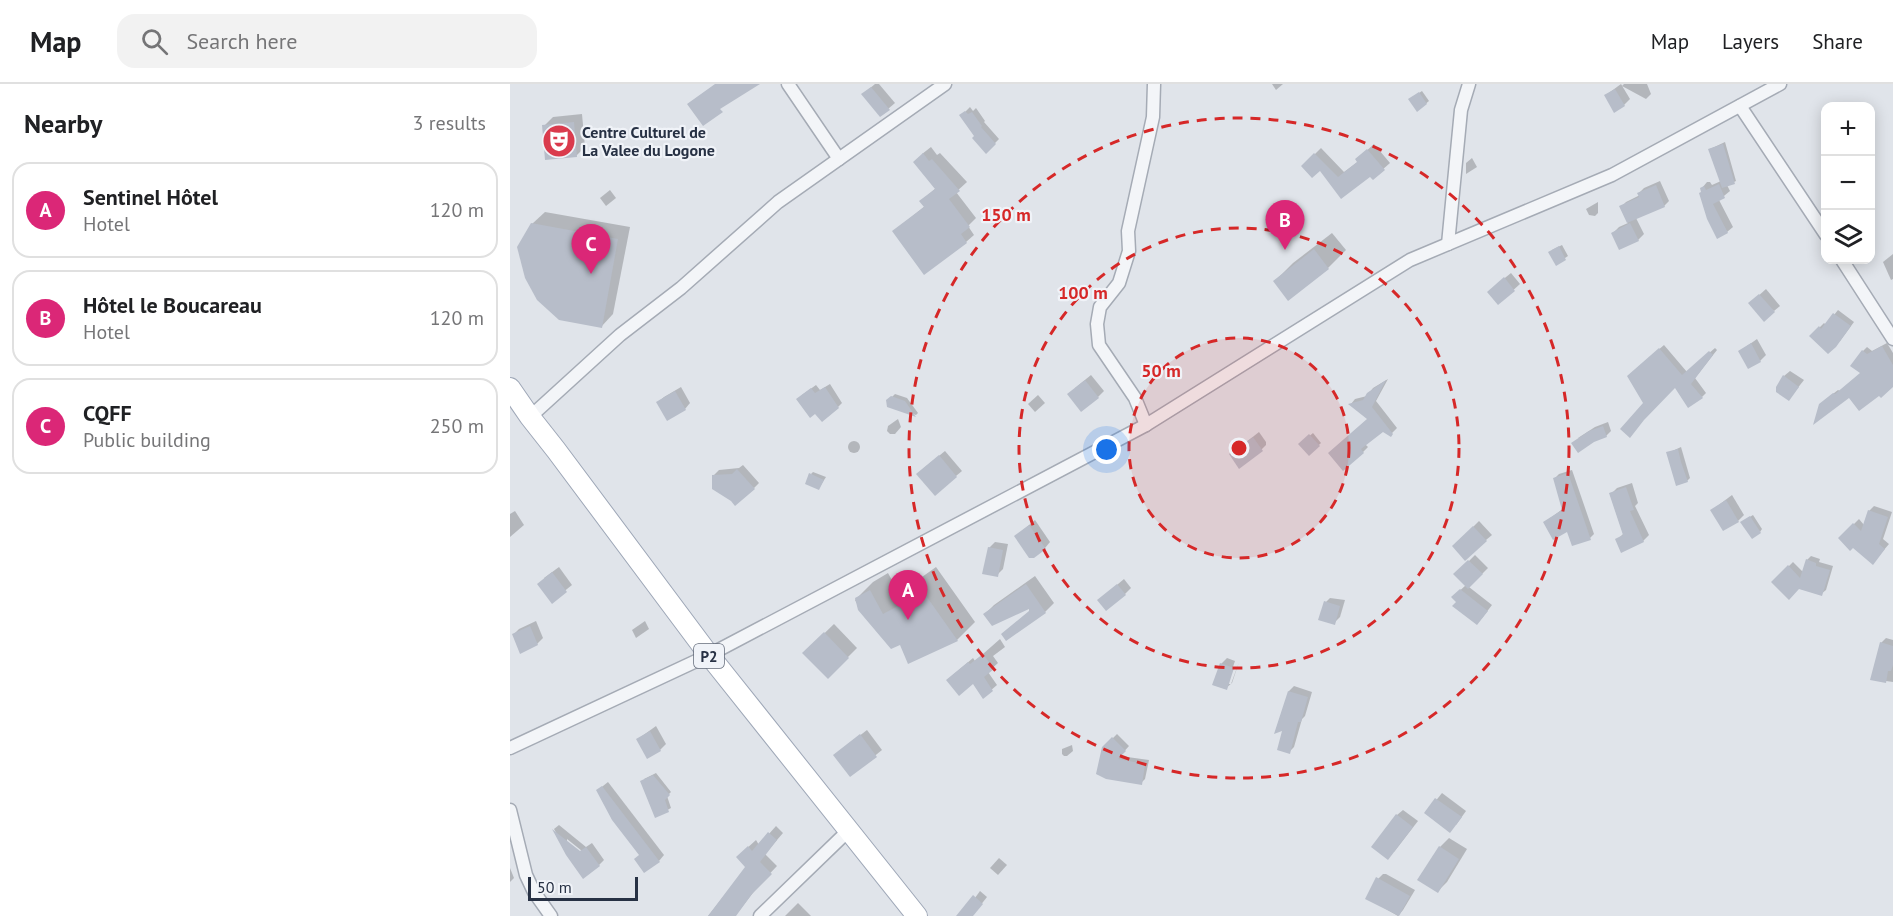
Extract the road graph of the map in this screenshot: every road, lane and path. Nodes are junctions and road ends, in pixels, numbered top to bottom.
1 (788, 84) edge
2 (945, 84) edge
3 (1154, 84) edge
4 (1469, 84) edge
5 (1780, 84) edge
6 (1740, 106) junction
7 (840, 159) junction
8 (1821, 228) edge
9 (1448, 244) junction
10 (1845, 264) edge
11 (1893, 339) edge
12 (510, 388) edge
13 (530, 417) junction
14 (1146, 425) junction
15 (708, 655) junction
16 (510, 748) edge
17 (510, 810) edge
18 (849, 830) junction
19 (551, 916) edge
20 (760, 916) edge
21 (917, 916) edge

1 - 7 street
2 - 7 street
3 - 14 street
4 - 9 street
5 - 6 street
6 - 8 street
6 - 9 street
7 - 13 street
9 - 14 street
10 - 11 street
12 - 13 main road, P2
13 - 15 main road, P2
14 - 15 street
15 - 16 street
15 - 18 main road, P2
17 - 19 street
18 - 20 street
18 - 21 main road, P2

